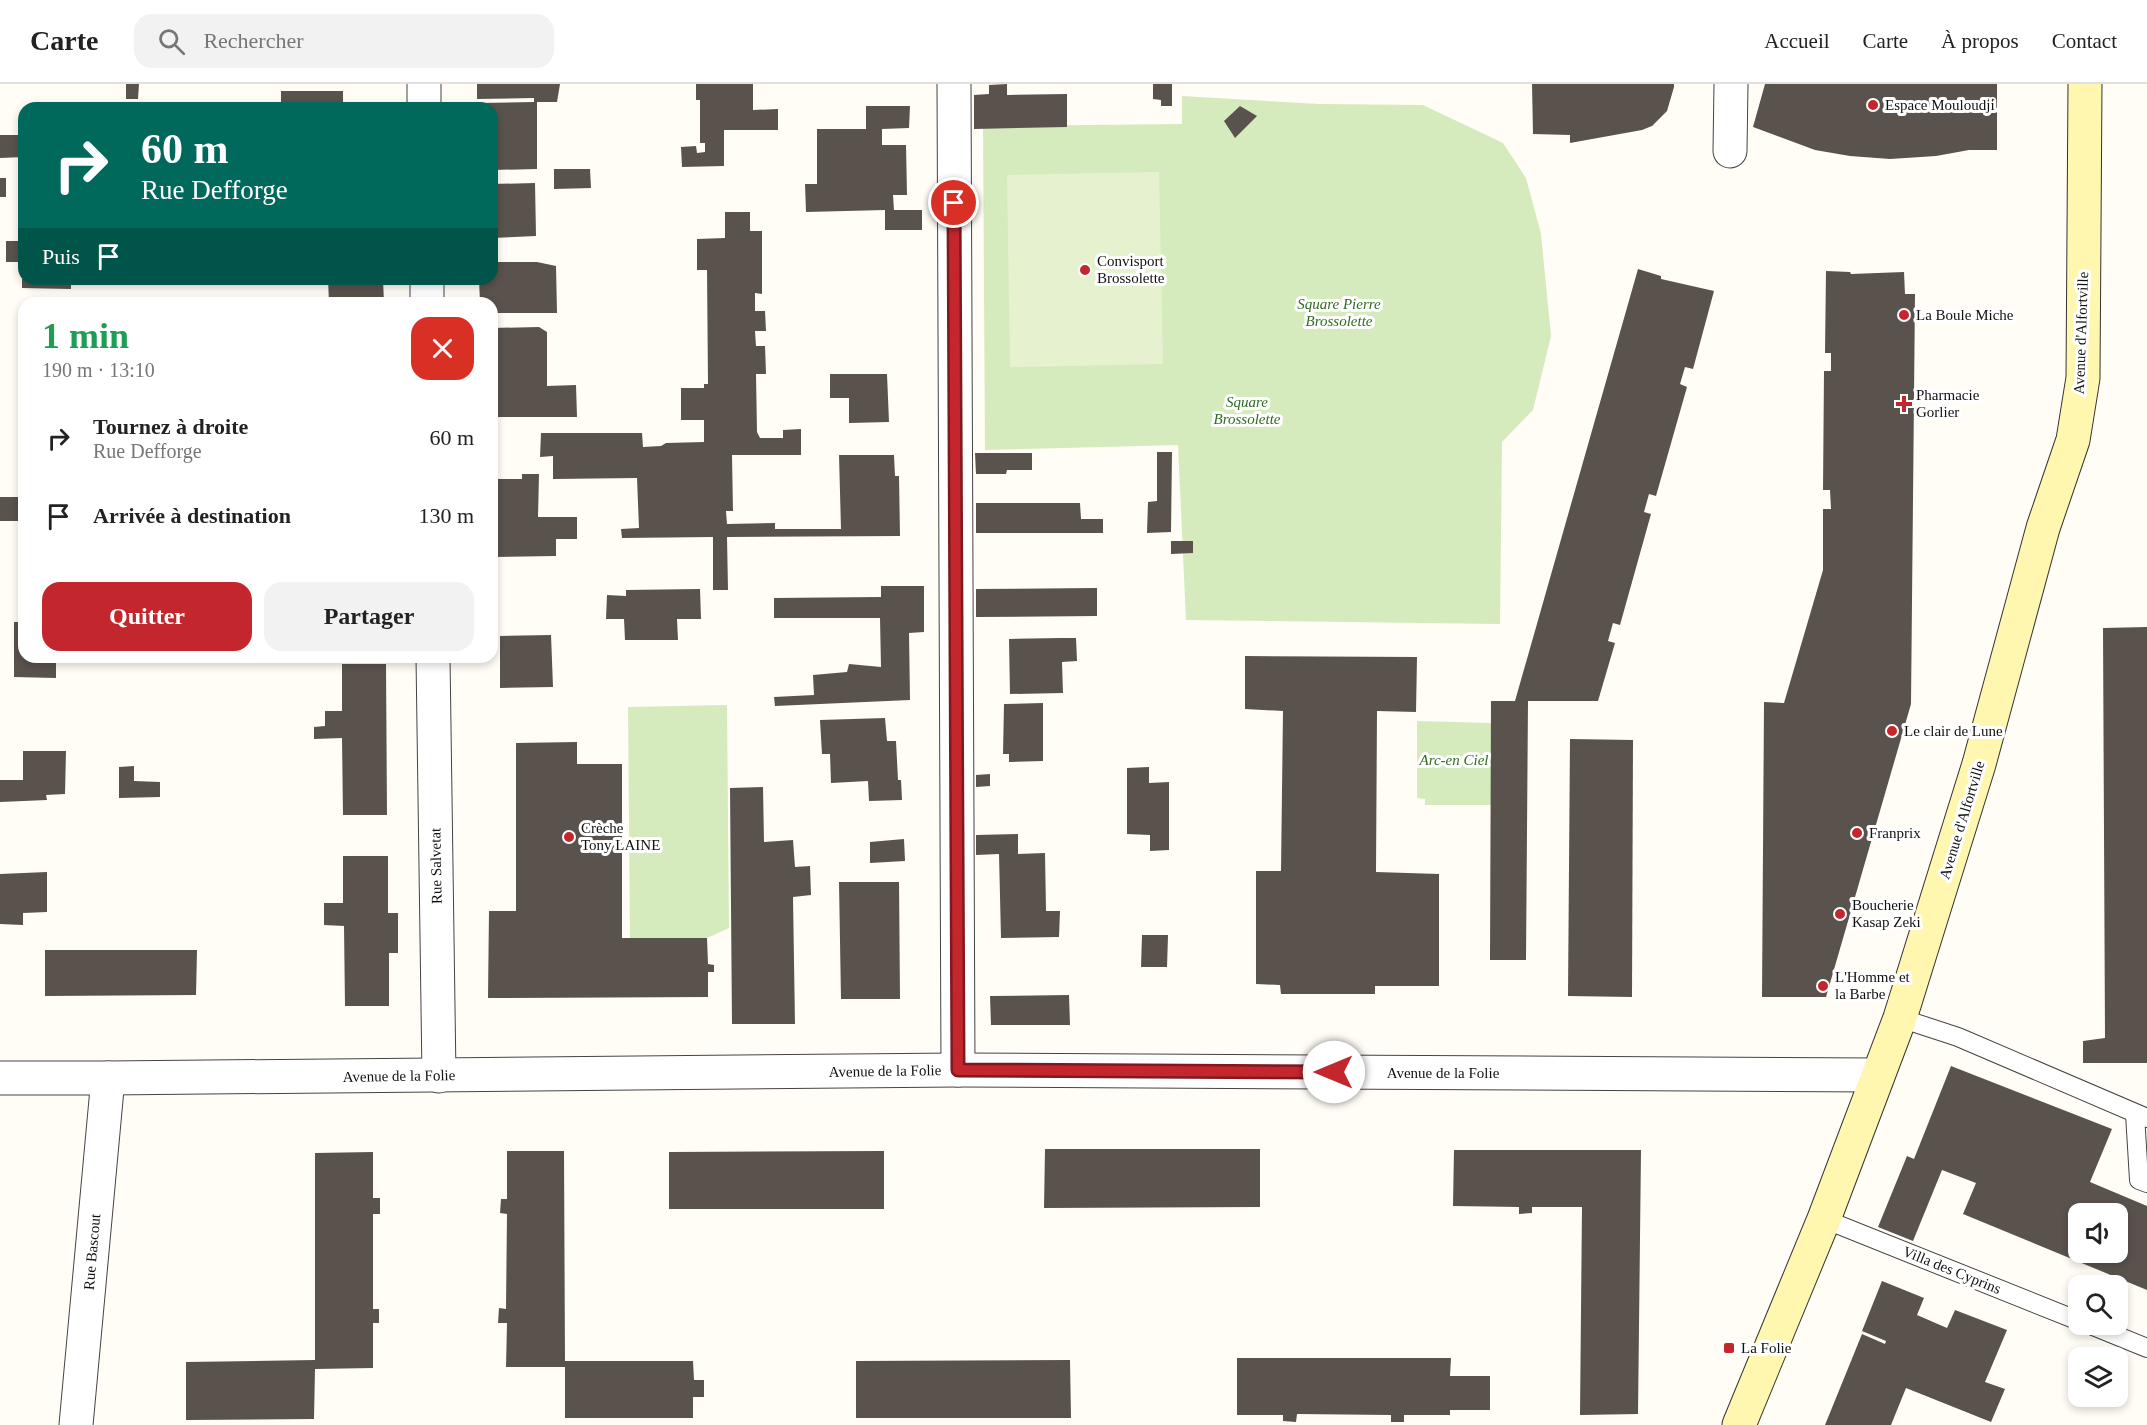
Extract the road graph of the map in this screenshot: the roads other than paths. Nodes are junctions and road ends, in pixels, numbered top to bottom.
1 (424, 84) edge
2 (954, 84) edge
3 (1731, 84) edge
4 (2085, 84) edge
5 (424, 102) edge
6 (1728, 158) dead end
7 (433, 663) edge
8 (1900, 1018) junction
9 (958, 1070) junction
10 (1878, 1075) junction
11 (439, 1076) junction
12 (0, 1078) edge
13 (108, 1078) junction
14 (2141, 1116) edge
15 (2147, 1183) edge
16 (1824, 1219) junction
17 (2068, 1317) edge
18 (2115, 1335) edge
19 (2147, 1348) edge
20 (76, 1425) edge
21 (1739, 1425) edge

1 - 5 street
2 - 9 street
3 - 6 street
4 - 8 main road, Avenue d'Alfortville
7 - 11 street, Rue Salvetat
8 - 10 main road, Avenue d'Alfortville
8 - 14 lane
9 - 10 street, Avenue de la Folie
9 - 11 street, Avenue de la Folie
10 - 16 main road, Avenue d'Alfortville
11 - 13 street, Avenue de la Folie
12 - 13 street, Avenue de la Folie
13 - 20 street, Rue Bascout
14 - 15 lane
16 - 17 lane, Villa des Cyprins
16 - 21 main road, Avenue d'Alfortville
18 - 19 lane

